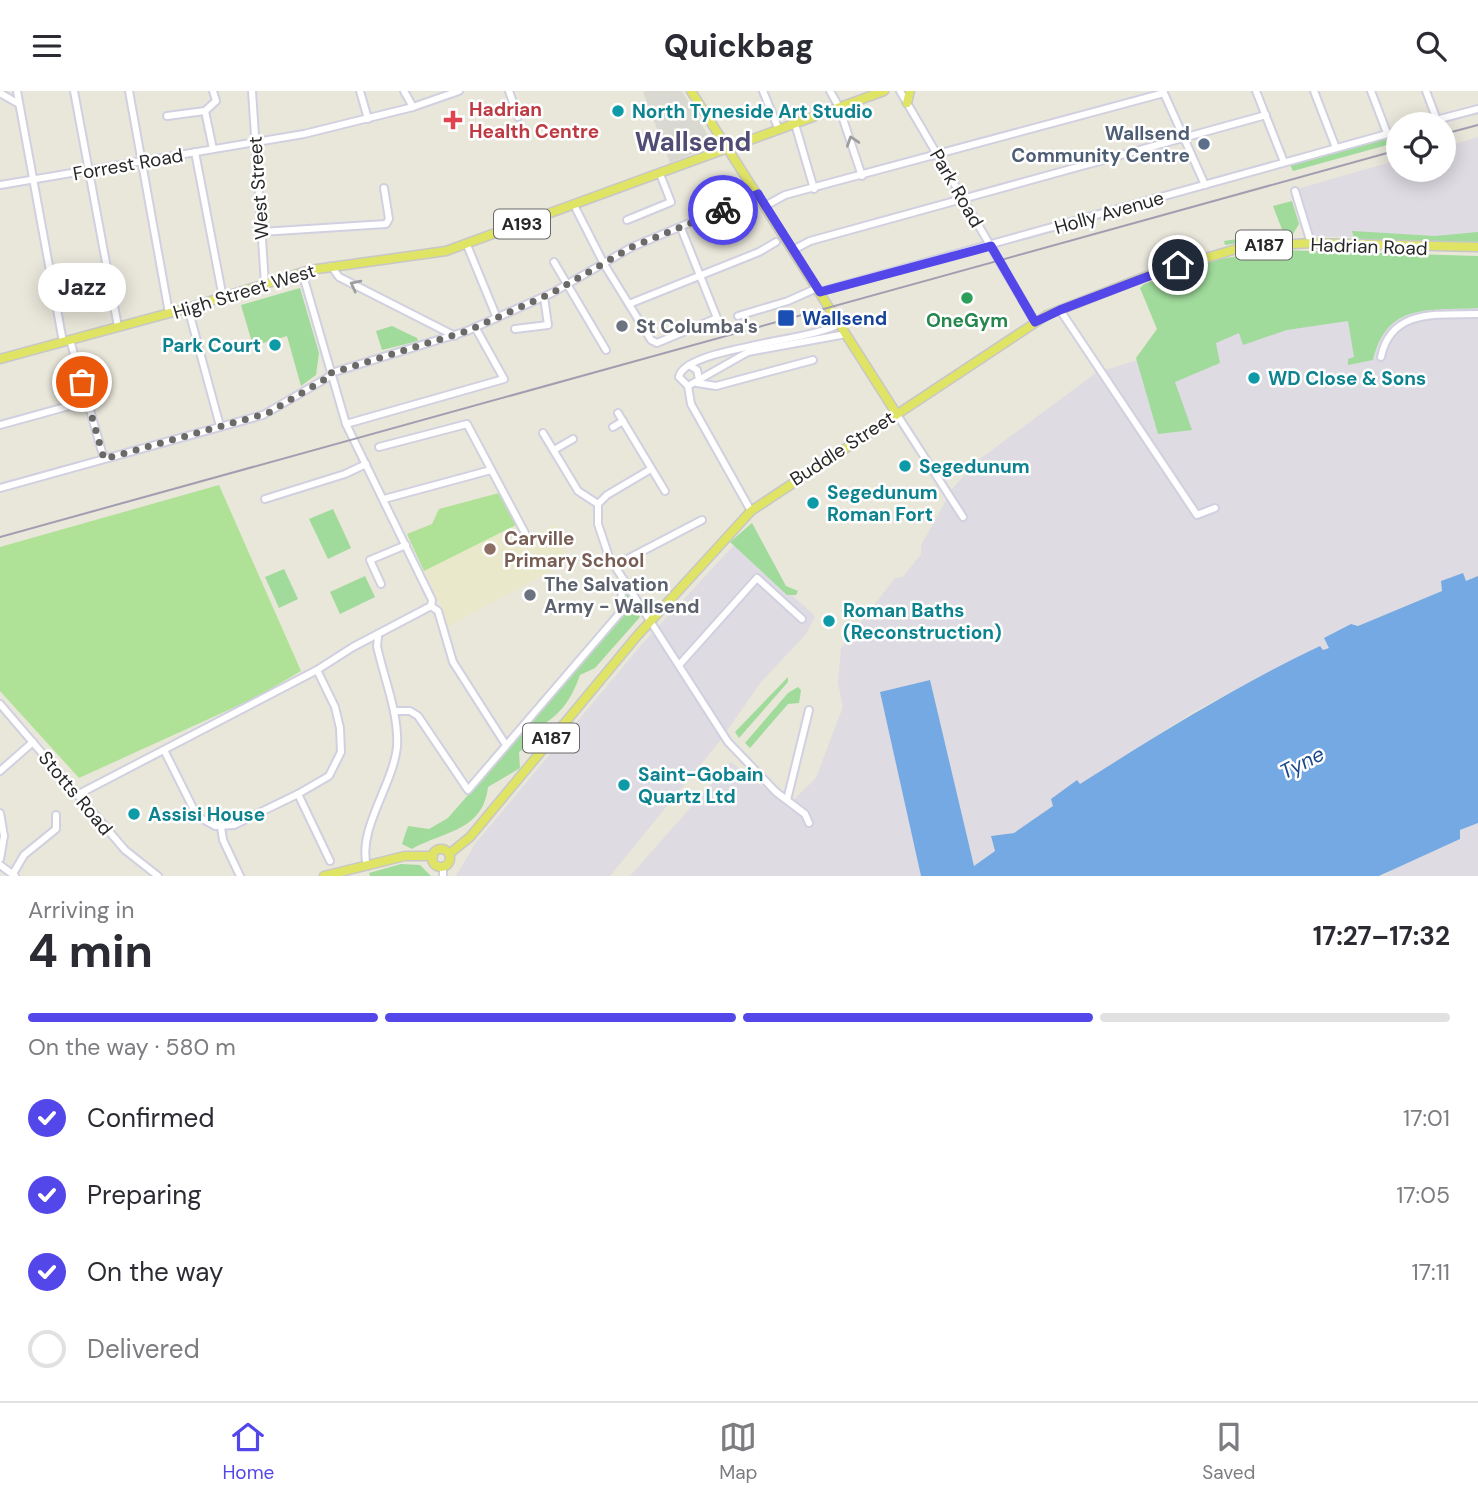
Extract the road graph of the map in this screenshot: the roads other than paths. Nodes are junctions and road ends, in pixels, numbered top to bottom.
1 (17, 91) edge
2 (74, 91) edge
3 (129, 91) edge
4 (213, 91) edge
5 (252, 91) edge
6 (360, 91) edge
7 (404, 91) edge
8 (459, 91) edge
9 (509, 91) edge
10 (691, 91) edge
11 (762, 91) edge
12 (830, 91) edge
13 (884, 91) edge
14 (900, 91) edge
15 (911, 91) edge
16 (1256, 91) edge
17 (1314, 91) edge
18 (1371, 91) edge
19 (1426, 91) edge
20 (1163, 92) edge
21 (0, 93) edge
22 (907, 103) junction
23 (19, 104) junction
24 (413, 107) junction
25 (839, 107) junction
26 (1478, 109) edge
27 (205, 111) junction
28 (1434, 112) edge
29 (1266, 115) junction
30 (1456, 115) edge
31 (167, 116) dead end
32 (518, 117) dead end
33 (368, 119) junction
34 (795, 124) junction
35 (779, 130) junction
36 (1386, 131) edge
37 (1386, 134) edge
38 (1184, 137) junction
39 (256, 141) junction
40 (1336, 148) junction
41 (213, 149) junction
42 (727, 149) junction
43 (195, 152) junction
44 (937, 153) junction
45 (142, 161) junction
46 (1284, 162) junction
47 (89, 170) junction
48 (660, 174) junction
49 (862, 176) junction
50 (33, 180) junction
51 (0, 185) edge
52 (1205, 185) junction
53 (384, 188) dead end
54 (814, 189) junction
55 (1295, 191) dead end
56 (758, 194) junction
57 (963, 198) junction
58 (574, 205) junction
59 (765, 207) junction
60 (627, 220) dead end
61 (681, 227) junction
62 (261, 232) junction
63 (776, 242) dead end
64 (1311, 243) junction
65 (467, 245) junction
66 (991, 246) junction
67 (1478, 247) edge
68 (793, 250) junction
69 (554, 261) dead end
70 (604, 264) junction
71 (331, 266) junction
72 (302, 272) junction
73 (700, 276) junction
74 (265, 284) junction
75 (567, 285) junction
76 (818, 290) junction
77 (544, 297) junction
78 (223, 298) junction
79 (629, 305) junction
80 (188, 308) junction
81 (1060, 310) junction
82 (169, 313) junction
83 (1478, 314) edge
84 (738, 316) dead end
85 (496, 318) junction
86 (1035, 322) junction
87 (839, 324) junction
88 (118, 327) junction
89 (475, 327) junction
90 (516, 330) dead end
91 (846, 334) junction
92 (455, 335) junction
93 (66, 341) junction
94 (606, 350) dead end
95 (1381, 357) dead end
96 (0, 359) edge
97 (813, 360) dead end
98 (689, 365) junction
99 (332, 374) junction
100 (698, 381) junction
101 (688, 386) junction
102 (87, 401) junction
103 (896, 413) junction
104 (618, 414) dead end
105 (623, 421) junction
106 (0, 425) edge
107 (346, 425) junction
108 (220, 426) junction
109 (613, 427) dead end
110 (543, 433) dead end
111 (573, 439) dead end
112 (379, 447) dead end
113 (554, 450) junction
114 (104, 459) junction
115 (366, 464) junction
116 (651, 469) junction
117 (491, 470) junction
118 (0, 488) edge
119 (664, 491) dead end
120 (265, 499) dead end
121 (384, 499) junction
122 (598, 505) junction
123 (1215, 507) dead end
124 (751, 511) junction
125 (963, 517) dead end
126 (702, 520) dead end
127 (525, 533) dead end
128 (406, 545) junction
129 (616, 565) junction
130 (381, 584) dead end
131 (630, 586) junction
132 (430, 606) junction
133 (802, 619) dead end
134 (651, 620) junction
135 (378, 637) junction
136 (680, 664) junction
137 (317, 670) junction
138 (0, 704) edge
139 (809, 710) dead end
140 (394, 711) junction
141 (33, 742) junction
142 (506, 745) junction
143 (164, 750) junction
144 (0, 771) edge
145 (76, 795) junction
146 (298, 795) junction
147 (787, 800) junction
148 (0, 813) edge
149 (56, 815) dead end
150 (809, 823) dead end
151 (221, 827) junction
152 (449, 854) junction
153 (433, 856) junction
154 (0, 859) edge
155 (330, 861) dead end
156 (0, 865) edge
157 (367, 866) junction
158 (443, 866) junction
159 (14, 874) edge
160 (158, 876) edge
161 (240, 876) edge
162 (324, 876) edge
163 (443, 876) edge

1 - 23 street
2 - 47 street
3 - 45 street
4 - 27 street
5 - 39 street, West Street
6 - 33 street
7 - 24 street
8 - 24 street, Forrest Road
9 - 32 street
10 - 42 main road
11 - 35 street
12 - 25 street
13 - 25 main road, A193
14 - 22 street, Park Road
15 - 22 main road
16 - 29 street
17 - 40 street
18 - 36 street
19 - 28 street
20 - 38 street
20 - 44 street
21 - 23 street
22 - 44 street, Park Road
23 - 50 street
24 - 33 street, Forrest Road
25 - 34 main road, A193
49 -> 25 street
26 - 30 street
27 - 31 street
27 - 41 street
29 - 38 street
29 - 46 street
33 - 39 street, Forrest Road
34 - 35 main road, A193
34 - 54 street
35 - 42 main road, A193
37 - 40 street, Holly Avenue
38 - 52 street
38 - 57 street
39 - 41 street, Forrest Road
39 - 62 street, West Street
40 - 46 street, Holly Avenue
41 - 43 street, Forrest Road
42 - 48 main road, High Street West / A193
42 - 56 main road
43 - 45 street, Forrest Road
43 - 78 street
44 - 49 street
44 - 57 street, Park Road
45 - 47 street, Forrest Road
45 - 82 street
46 - 52 street, Holly Avenue
47 - 50 street, Forrest Road
47 - 88 street
48 - 58 main road, High Street West / A193
48 - 60 street
49 - 54 street
50 - 51 street, Forrest Road
50 - 93 street
52 - 66 street, Holly Avenue
53 - 62 street
54 - 59 street
55 - 64 street
56 - 59 main road
56 - 61 street
57 - 66 street, Park Road
57 - 68 street
58 - 65 main road, High Street West / A193
58 - 70 street
59 - 68 main road
61 - 70 street
61 - 73 street
62 - 74 street, West Street
63 - 73 street
64 - 67 main road, Hadrian Road / A187
64 - 81 main road, Hadrian Road / A187
65 - 71 main road, High Street West / A193
65 - 85 street
66 - 76 street, Holly Avenue
66 - 86 street, Park Road
68 - 76 main road
69 - 75 street
70 - 75 street
70 - 79 street
71 - 72 main road, High Street West / A193
92 -> 71 street
72 - 74 main road, High Street West / A193
72 - 99 street
73 - 79 street
73 - 79 street
74 - 78 main road, High Street West / A193
75 - 77 street
75 - 94 street
76 - 84 street, Holly Avenue
76 - 87 main road
77 - 85 street
77 - 90 street
78 - 80 main road, High Street West / A193
80 - 82 main road, High Street West / A193
80 - 108 street
81 - 86 main road, Buddle Street / A187
81 - 123 street
82 - 88 main road, High Street West / A193
83 - 95 street
85 - 89 street
86 - 103 main road, Buddle Street / A187
87 - 91 main road
87 - 98 street
88 - 93 main road, High Street West / A193
89 - 92 street
89 - 107 street
91 - 100 street
91 - 103 main road
92 - 99 street
93 - 96 main road, High Street West / A193
93 - 102 street
97 - 100 street
98 - 100 street
98 - 101 street
99 - 107 street
99 - 108 street
100 - 101 street
101 - 124 street
102 - 106 street
102 - 114 street
103 - 124 main road, Buddle Street / A187
103 - 125 street
104 - 105 street
105 - 109 street
105 - 116 street
107 - 115 street
108 - 114 street
110 - 113 street
111 - 113 street
112 - 117 street
113 - 122 street
114 - 118 street
115 - 120 street
115 - 121 street
116 - 119 street
116 - 122 street
117 - 121 street
117 - 127 street
121 - 128 street
122 - 129 street
124 - 134 main road, Buddle Street / A187
126 - 129 street
128 - 130 street
128 - 132 street
129 - 131 street
131 - 134 street
131 - 142 street
132 - 135 street
132 - 142 street
133 - 136 street
134 - 136 street
134 - 152 main road, A187
135 - 137 street
135 - 140 street
136 - 147 street
137 - 143 street
137 - 146 street
138 - 141 street, Stotts Road
139 - 147 street
140 - 142 street
140 - 157 street
141 - 144 street
141 - 145 street, Stotts Road
143 - 145 street
143 - 151 street
145 - 160 street, Stotts Road
146 - 151 street
146 - 155 street
147 - 150 street
148 - 154 street
149 - 159 street
151 - 161 street
152 - 153 main road
152 - 158 main road, A187
153 - 157 main road
153 - 158 main road
156 - 159 street
157 - 162 main road
158 - 163 street

